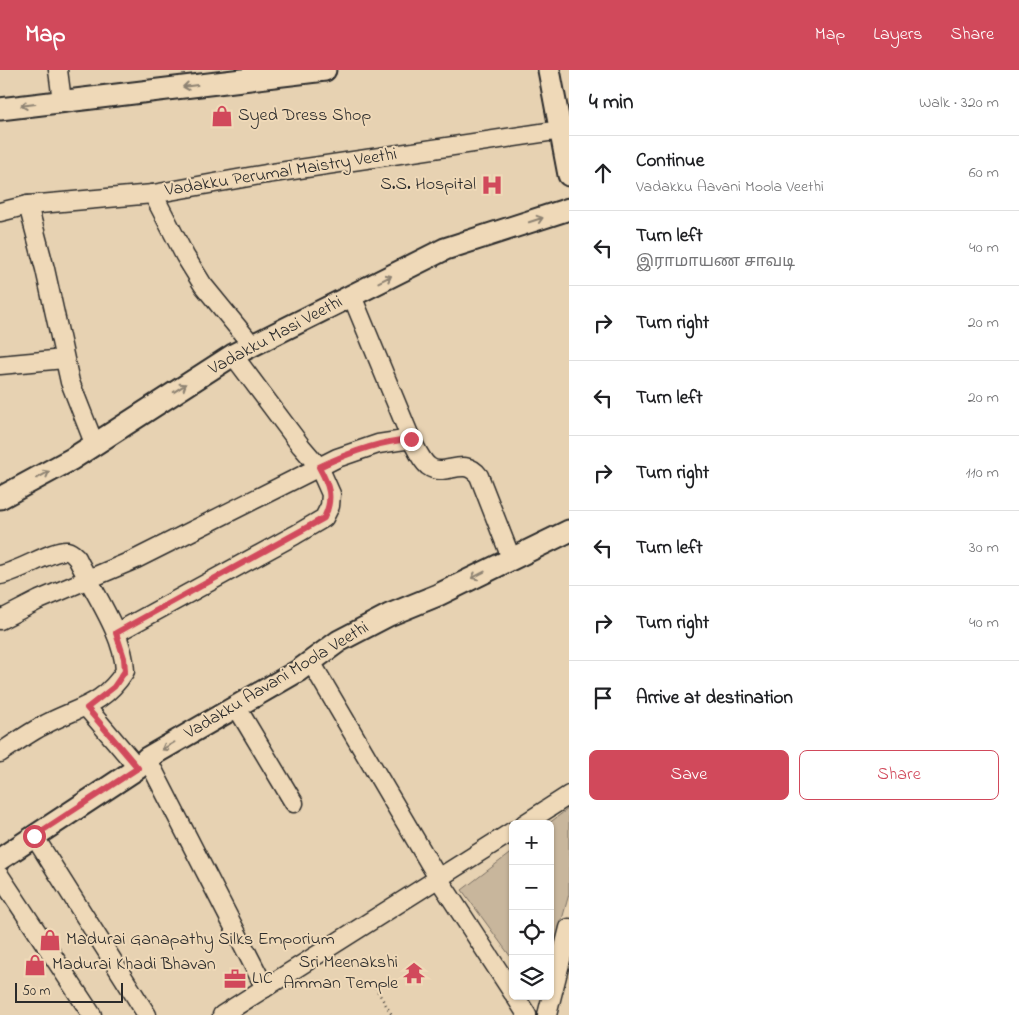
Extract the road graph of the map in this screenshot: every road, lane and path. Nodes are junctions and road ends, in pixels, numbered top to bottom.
1 (58, 70) edge
2 (325, 70) edge
3 (548, 70) edge
4 (62, 101) junction
5 (0, 109) edge
6 (565, 130) edge
7 (569, 175) edge
8 (153, 194) junction
9 (28, 205) junction
10 (569, 209) edge
11 (0, 212) edge
12 (352, 296) junction
13 (252, 345) junction
14 (232, 355) junction
15 (64, 358) junction
16 (0, 365) edge
17 (411, 439) junction
18 (94, 443) junction
19 (319, 467) junction
20 (0, 498) edge
21 (569, 531) edge
22 (511, 558) junction
23 (0, 575) edge
24 (88, 580) junction
25 (0, 620) edge
26 (116, 633) junction
27 (311, 662) junction
28 (236, 706) junction
29 (87, 708) junction
30 (0, 753) edge
31 (143, 763) junction
32 (569, 795) edge
33 (294, 802) dead end
34 (530, 820) edge
35 (509, 834) edge
36 (34, 836) junction
37 (0, 859) edge
38 (0, 876) edge
39 (438, 878) junction
40 (569, 928) edge
41 (375, 987) dead end
42 (509, 987) edge
43 (265, 988) junction
44 (518, 1000) edge
45 (92, 1015) edge
46 (147, 1015) edge
47 (222, 1015) edge
48 (392, 1015) edge
49 (527, 1015) edge
50 (547, 1015) edge

1 - 4 street
2 -> 4 main road
3 - 6 main road
4 -> 5 main road
6 - 7 main road
6 - 8 street, Vadakku Perumal Maistry Veethi
8 - 9 street, Vadakku Perumal Maistry Veethi
8 - 13 street
9 - 11 street, Vadakku Perumal Maistry Veethi
9 - 15 street
12 -> 10 main road, Vadakku Masi Veethi
12 - 13 main road, Vadakku Masi Veethi
12 - 17 street
13 - 14 main road, Vadakku Masi Veethi
18 -> 14 main road, Vadakku Masi Veethi
14 - 19 street
15 - 16 street
15 - 18 street
17 - 19 street
17 - 22 street
20 -> 18 main road, Vadakku Masi Veethi
19 - 24 street
19 - 26 street
21 - 22 main road, Vadakku Aavani Moola Veethi
22 -> 27 main road, Vadakku Aavani Moola Veethi
23 - 24 street
24 - 25 street
24 - 26 street
26 - 29 street
27 - 28 main road, Vadakku Aavani Moola Veethi
27 - 39 street
28 -> 31 main road, Vadakku Aavani Moola Veethi
28 - 33 street
29 - 30 street
29 - 31 street
31 - 36 main road, Vadakku Aavani Moola Veethi
31 - 43 street
32 - 34 street
35 - 39 street
36 - 37 main road, Vadakku Aavani Moola Veethi
36 - 46 street
38 - 45 street
39 - 42 street
39 - 43 street
40 - 50 street
41 - 48 path
43 - 47 street
44 - 49 street

